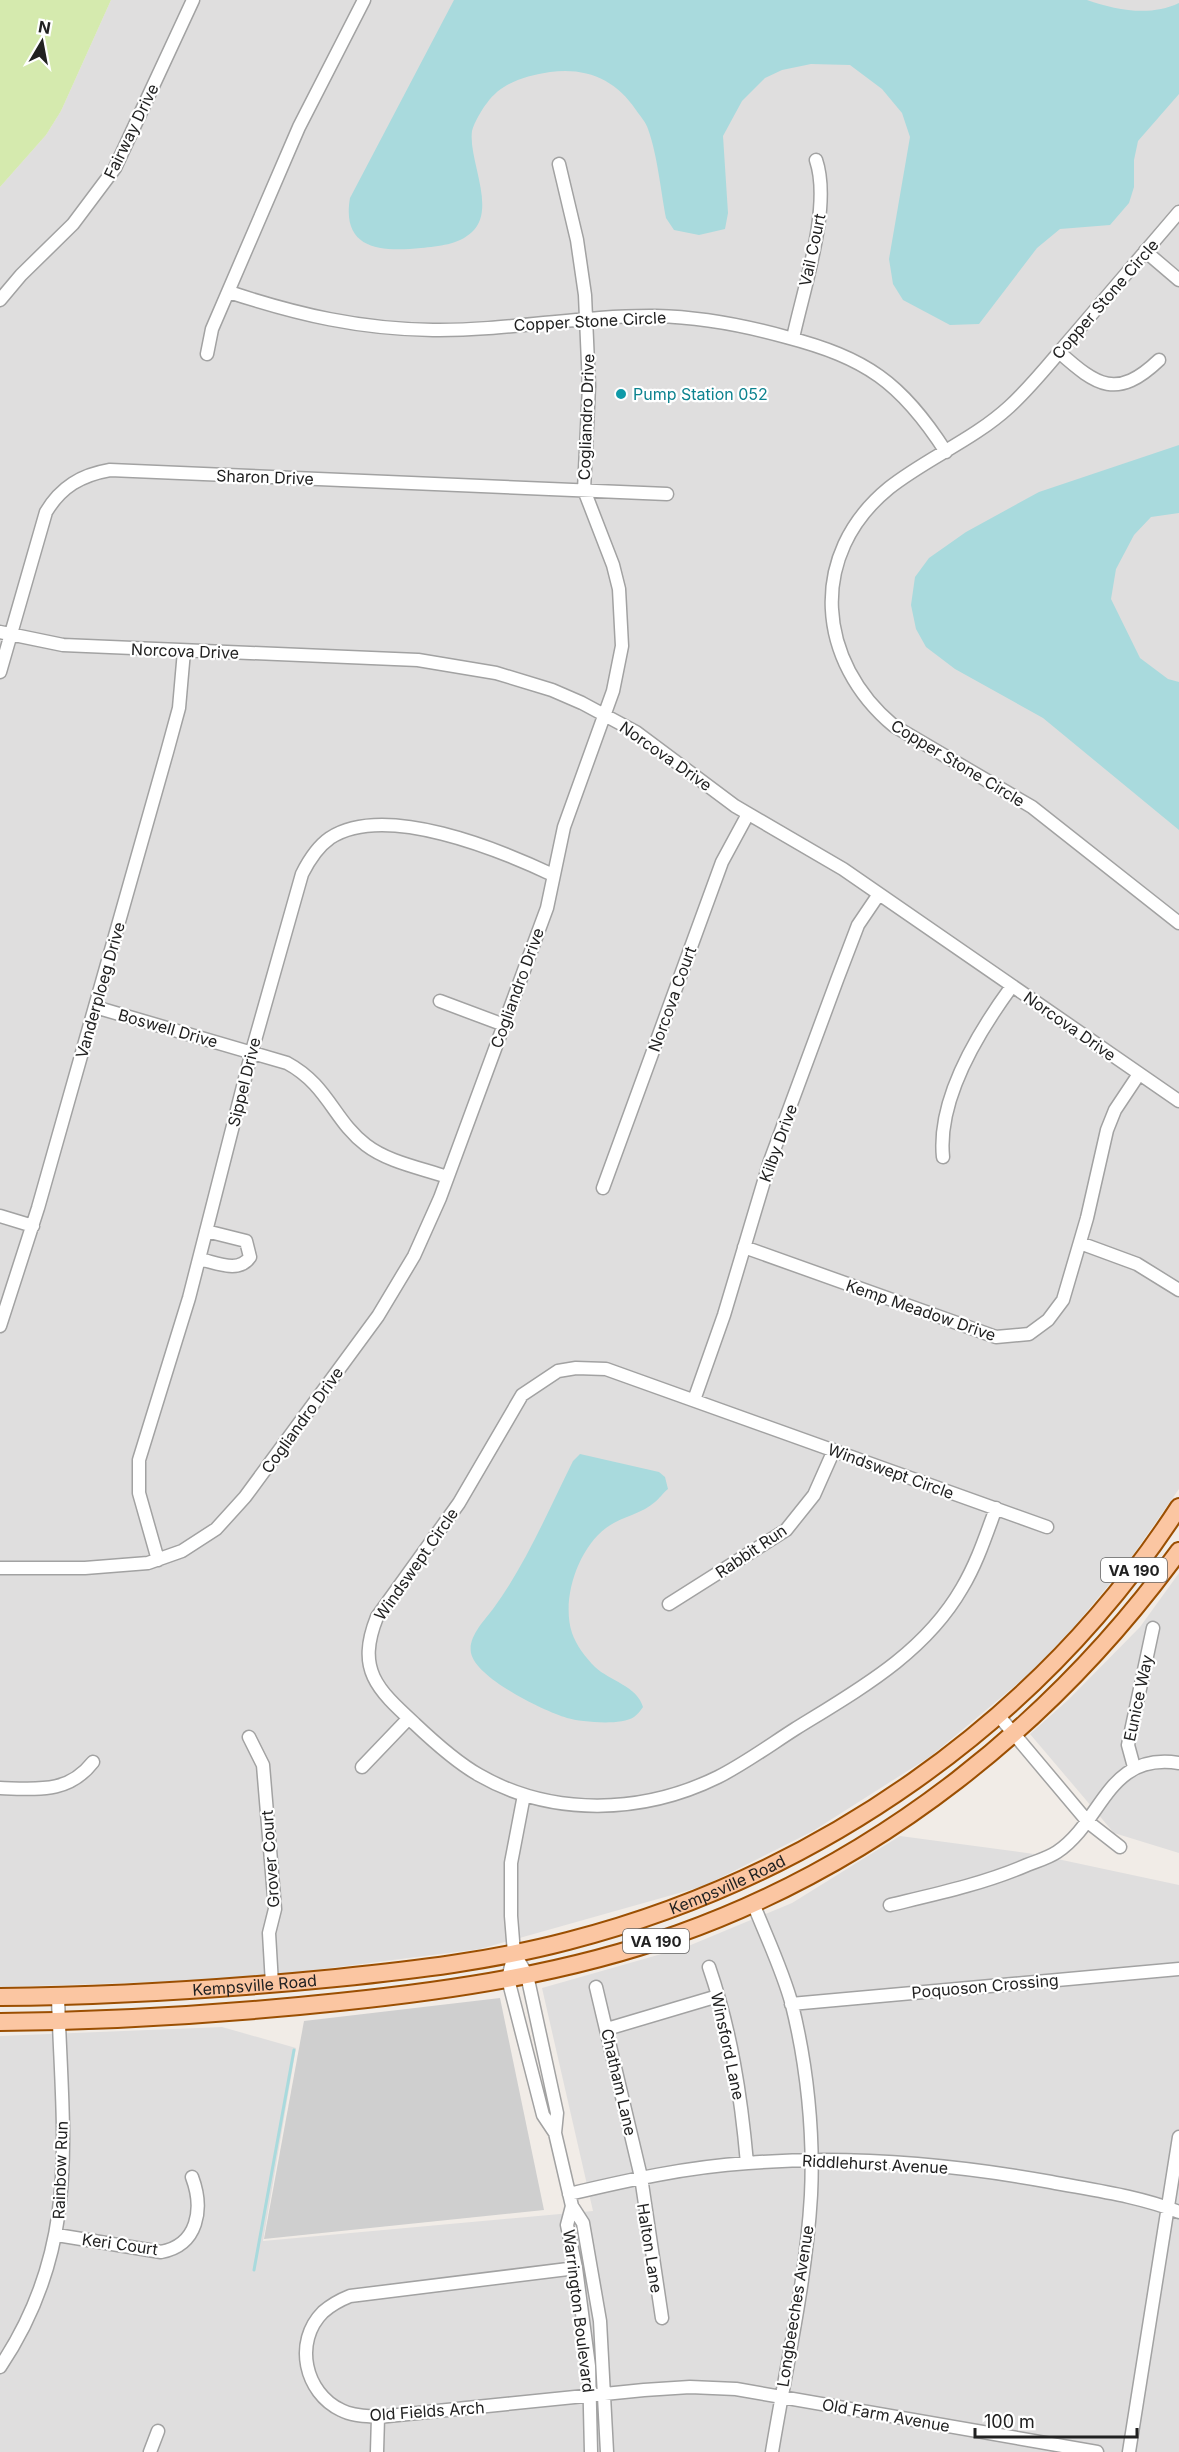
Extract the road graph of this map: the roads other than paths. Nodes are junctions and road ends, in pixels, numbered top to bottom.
1 (193, 0) edge
2 (364, 0) edge
3 (816, 160) dead end
4 (559, 164) dead end
5 (1179, 212) edge
6 (1145, 251) junction
7 (1179, 280) edge
8 (229, 292) junction
9 (0, 300) edge
10 (586, 319) junction
11 (793, 338) junction
12 (1059, 352) junction
13 (207, 354) dead end
14 (1159, 360) dead end
15 (946, 452) junction
16 (584, 490) junction
17 (667, 494) dead end
18 (5, 633) edge
19 (184, 651) junction
20 (0, 672) edge
21 (605, 714) junction
22 (748, 814) junction
23 (553, 875) junction
24 (879, 894) junction
25 (1179, 923) edge
26 (1012, 986) junction
27 (440, 1001) dead end
28 (95, 1007) junction
29 (504, 1024) junction
30 (252, 1051) junction
31 (1139, 1074) junction
32 (1179, 1101) edge
33 (943, 1157) dead end
34 (447, 1177) junction
35 (603, 1188) dead end
36 (0, 1216) edge
37 (33, 1226) junction
38 (206, 1230) junction
39 (1080, 1243) junction
40 (744, 1247) junction
41 (199, 1259) junction
42 (1179, 1290) edge
43 (0, 1326) edge
44 (694, 1400) junction
45 (834, 1450) junction
46 (1179, 1507) edge
47 (996, 1508) junction
48 (1047, 1527) dead end
49 (1179, 1551) edge
50 (158, 1560) junction
51 (0, 1568) edge
52 (669, 1604) dead end
53 (1153, 1628) dead end
54 (998, 1714) junction
55 (408, 1719) junction
56 (1013, 1734) junction
57 (249, 1737) dead end
58 (93, 1762) dead end
59 (1179, 1764) edge
60 (362, 1767) dead end
61 (1134, 1767) junction
62 (0, 1788) edge
63 (524, 1795) junction
64 (1088, 1822) junction
65 (1120, 1847) dead end
66 (753, 1903) junction
67 (890, 1905) dead end
68 (514, 1953) junction
69 (709, 1967) dead end
70 (1179, 1969) edge
71 (527, 1976) junction
72 (508, 1979) junction
73 (272, 1984) junction
74 (596, 1988) dead end
75 (718, 1996) junction
76 (0, 1997) edge
77 (58, 1997) junction
78 (791, 2004) junction
79 (59, 2021) junction
80 (0, 2022) edge
81 (607, 2029) junction
82 (555, 2133) junction
83 (1179, 2137) edge
84 (811, 2159) junction
85 (747, 2163) junction
86 (192, 2177) dead end
87 (641, 2177) junction
88 (571, 2200) junction
89 (1174, 2210) edge
90 (57, 2235) junction
91 (576, 2268) junction
92 (662, 2318) dead end
93 (0, 2367) edge
94 (605, 2395) junction
95 (590, 2396) junction
96 (781, 2396) junction
97 (378, 2417) junction
98 (158, 2431) dead end
99 (150, 2452) edge
100 (377, 2452) edge
101 (591, 2452) edge
102 (607, 2452) edge
103 (772, 2452) edge
104 (1097, 2452) edge
105 (1129, 2452) edge

1 - 9 street, Fairway Drive
2 - 8 street
3 - 11 street, Vail Court
4 - 10 street, Cogliandro Drive
5 - 6 street, Copper Stone Circle
6 - 7 street
6 - 12 street, Copper Stone Circle
8 - 10 street, Copper Stone Circle
8 - 13 street
10 - 11 street, Copper Stone Circle
10 - 16 street, Cogliandro Drive
11 - 15 street, Copper Stone Circle
12 - 14 street
12 - 15 street, Copper Stone Circle
15 - 25 street, Copper Stone Circle
16 - 17 street, Sharon Drive
16 - 18 street, Sharon Drive
16 - 21 street, Cogliandro Drive
18 - 19 street, Norcova Drive
18 - 20 street, Sharon Drive
19 - 21 street, Norcova Drive
19 - 28 street, Vanderploeg Drive
21 - 22 street, Norcova Drive
21 - 23 street, Cogliandro Drive
22 - 24 street, Norcova Drive
22 - 35 street, Norcova Court
23 - 29 street, Cogliandro Drive
23 - 30 street, Sippel Drive
24 - 26 street, Norcova Drive
24 - 40 street, Kilby Drive
26 - 31 street, Norcova Drive
26 - 33 street
27 - 29 street
28 - 30 street, Boswell Drive
28 - 37 street, Vanderploeg Drive
29 - 34 street, Cogliandro Drive
30 - 34 street, Boswell Drive
30 - 38 street, Sippel Drive
31 - 32 street, Norcova Drive
31 - 39 street, Kemp Meadow Drive
34 - 50 street, Cogliandro Drive
36 - 37 street
37 - 43 street, Vanderploeg Drive
38 - 41 street, Sippel Drive
38 - 41 street
39 - 40 street, Kemp Meadow Drive
39 - 42 street
40 - 44 street, Kilby Drive
41 - 50 street, Sippel Drive
44 - 45 street, Windswept Circle
44 - 55 street, Windswept Circle
45 - 47 street, Windswept Circle
45 - 52 street, Rabbit Run
46 - 54 main road, Kempsville Road / VA 190
47 - 48 street, Windswept Circle
47 - 63 street, Windswept Circle
49 - 56 main road, Kempsville Road / VA 190
50 - 51 street, Cogliandro Drive
53 - 61 street, Eunice Way
54 - 56 street
54 - 68 main road, Kempsville Road / VA 190
55 - 60 street
55 - 63 street, Windswept Circle
56 - 64 street
56 - 66 main road, Kempsville Road / VA 190
57 - 73 street, Grover Court
58 - 62 street
59 - 61 street
61 - 64 street
63 - 68 street
64 - 65 street
64 - 67 street
66 - 71 main road, Kempsville Road / VA 190
66 - 78 street, Longbeeches Avenue
68 - 71 street, Warrington Boulevard
68 - 72 street, Warrington Boulevard
68 - 73 main road, Kempsville Road / VA 190
69 - 75 street, Winsford Lane
70 - 78 street, Poquoson Crossing
71 - 72 main road, Kempsville Road / VA 190
71 - 82 street, Warrington Boulevard
72 - 79 main road, Kempsville Road / VA 190
72 - 82 street, Warrington Boulevard
73 - 77 main road, Kempsville Road / VA 190
74 - 81 street, Chatham Lane
75 - 81 street
75 - 85 street, Winsford Lane
76 - 77 main road, Kempsville Road / VA 190
77 - 79 street, Rainbow Run
78 - 84 street, Longbeeches Avenue
79 - 80 main road, Kempsville Road / VA 190
79 - 90 street, Rainbow Run
81 - 87 street, Chatham Lane
82 - 88 street, Warrington Boulevard
83 - 89 street
84 - 85 street, Riddlehurst Avenue
84 - 89 street, Riddlehurst Avenue
84 - 96 street, Longbeeches Avenue
85 - 87 street, Riddlehurst Avenue
86 - 90 street, Keri Court
87 - 88 street, Riddlehurst Avenue
87 - 92 street, Halton Lane
88 - 91 street, Warrington Boulevard
88 - 94 street, Warrington Boulevard
89 - 105 street
90 - 93 street, Rainbow Run
91 - 95 street, Warrington Boulevard
91 - 97 street, Old Fields Arch
94 - 95 street, Old Fields Arch
94 - 96 street, Old Fields Arch
94 - 102 street, Warrington Boulevard
95 - 97 street, Old Fields Arch
95 - 101 street, Warrington Boulevard
96 - 103 street, Longbeeches Avenue
96 - 104 street, Old Farm Avenue
97 - 100 street
98 - 99 street

